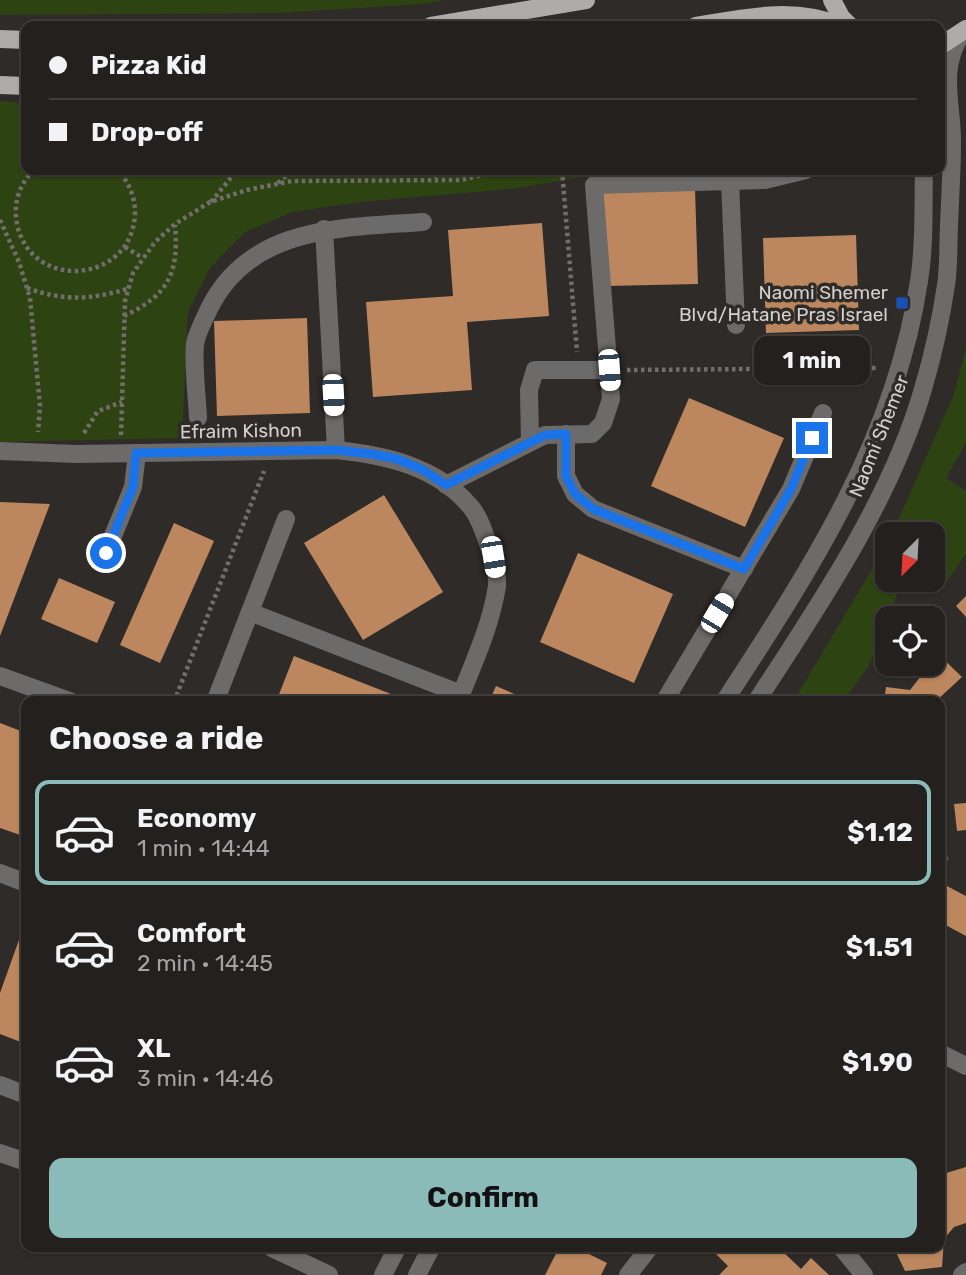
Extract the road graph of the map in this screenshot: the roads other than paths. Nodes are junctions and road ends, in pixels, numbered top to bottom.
1 (586, 0) edge
2 (832, 0) edge
3 (461, 21) edge
4 (731, 21) edge
5 (827, 21) edge
6 (845, 21) edge
7 (964, 31) edge
8 (0, 39) edge
9 (21, 40) edge
10 (945, 43) edge
11 (0, 85) edge
12 (21, 86) edge
13 (786, 175) edge
14 (924, 175) edge
15 (730, 181) junction
16 (423, 222) dead end
17 (324, 229) junction
18 (736, 324) dead end
19 (609, 370) junction
20 (823, 412) dead end
21 (198, 418) dead end
22 (566, 434) junction
23 (530, 442) junction
24 (336, 450) junction
25 (0, 452) edge
26 (136, 453) junction
27 (446, 485) junction
28 (286, 519) dead end
29 (106, 553) dead end
30 (744, 569) junction
31 (250, 611) junction
32 (0, 676) edge
33 (55, 696) edge
34 (217, 696) edge
35 (454, 696) edge
36 (460, 696) edge
37 (668, 696) edge
38 (727, 696) edge
39 (760, 696) edge
40 (0, 873) edge
41 (21, 881) edge
42 (945, 1056) edge
43 (966, 1066) edge
44 (0, 1085) edge
45 (21, 1092) edge
46 (0, 1153) edge
47 (21, 1159) edge
48 (280, 1252) edge
49 (395, 1252) edge
50 (429, 1252) edge
51 (646, 1252) edge
52 (845, 1252) edge
53 (966, 1272) edge
54 (329, 1275) edge
55 (383, 1275) edge
56 (417, 1275) edge
57 (628, 1275) edge
58 (864, 1275) edge
59 (962, 1275) edge

1 - 3 main road
2 - 6 main road
4 - 5 main road
7 - 10 main road
7 - 39 street, Naomi Shemer
8 - 9 main road
11 - 12 main road
13 - 15 street
14 - 38 street, Naomi Shemer
15 - 18 street
15 - 19 street
16 - 17 street
17 - 21 street
17 - 24 street
19 - 22 street
19 - 23 street
20 - 30 street
22 - 23 street
22 - 30 street
23 - 27 street
24 - 26 street, Efraim Kishon
24 - 27 street, Efraim Kishon
25 - 26 street, Efraim Kishon
26 - 29 street
27 - 36 street, Efraim Kishon
28 - 31 street
30 - 37 street
31 - 34 street
31 - 35 street
32 - 33 street
40 - 41 street
42 - 43 street
44 - 45 street
46 - 47 street
48 - 54 street
49 - 55 street
50 - 56 street
51 - 57 street
52 - 58 street
53 - 59 street

